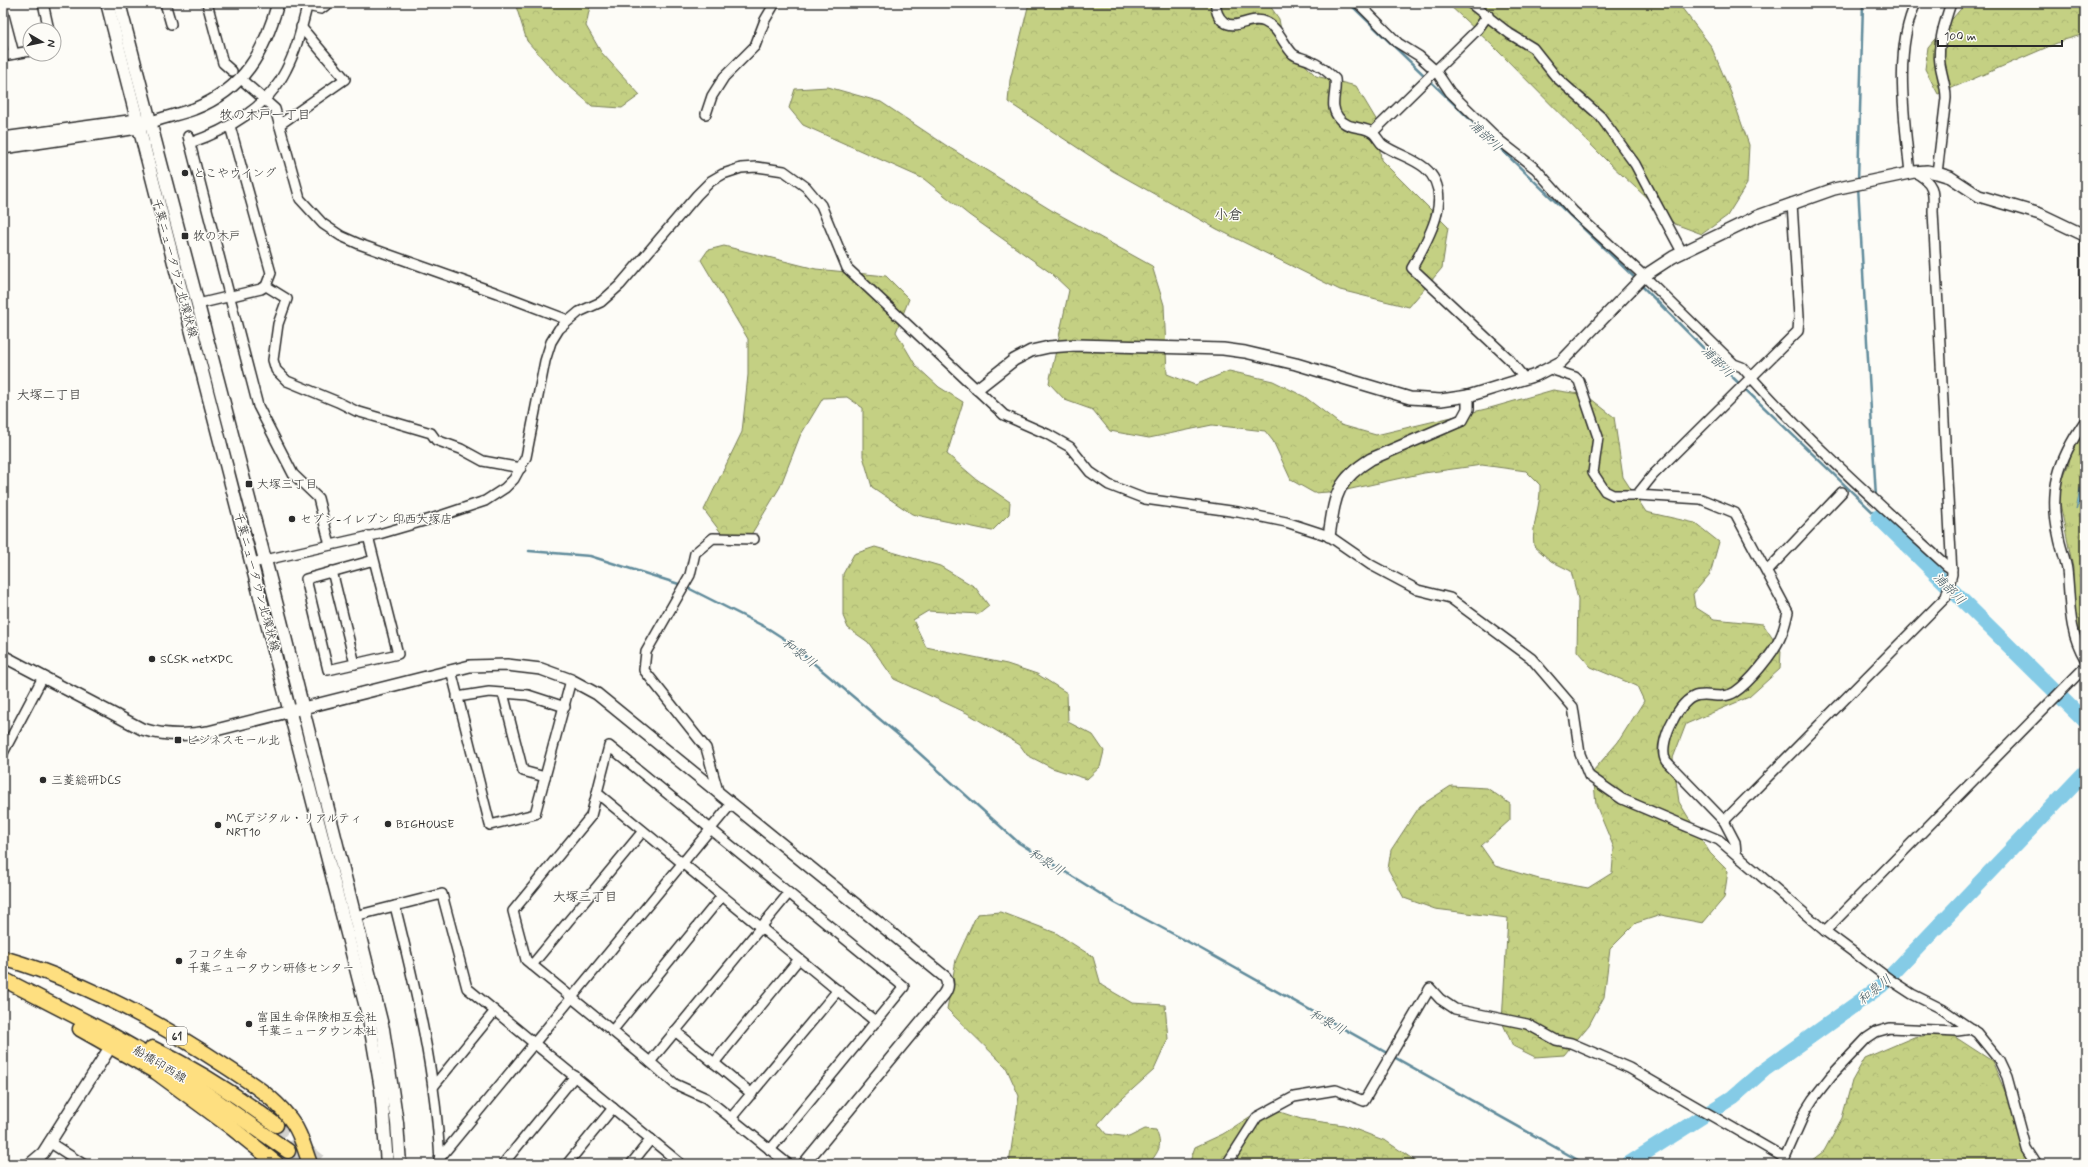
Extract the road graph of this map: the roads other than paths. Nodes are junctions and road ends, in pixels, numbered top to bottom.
1 (43, 3) edge
2 (106, 3) edge
3 (119, 3) edge
4 (165, 3) edge
5 (207, 3) edge
6 (278, 3) edge
7 (329, 3) edge
8 (775, 3) edge
9 (1216, 3) edge
10 (1358, 3) edge
11 (1470, 3) edge
12 (1916, 3) edge
13 (1951, 3) edge
14 (308, 5) edge
15 (3, 12) edge
16 (1488, 15) junction
17 (48, 22) edge
18 (171, 24) dead end
19 (301, 27) junction
20 (22, 52) edge
21 (14, 54) junction
22 (3, 56) edge
23 (232, 71) dead end
24 (1436, 71) junction
25 (241, 79) junction
26 (264, 100) junction
27 (706, 114) dead end
28 (150, 122) junction
29 (137, 124) junction
30 (279, 125) junction
31 (230, 126) junction
32 (1373, 132) junction
33 (3, 138) edge
34 (3, 148) edge
35 (1912, 173) junction
36 (1937, 173) junction
37 (1792, 203) junction
38 (2085, 235) edge
39 (1682, 252) junction
40 (1644, 276) junction
41 (266, 286) junction
42 (230, 296) junction
43 (198, 304) junction
44 (2085, 310) edge
45 (568, 320) junction
46 (1550, 369) junction
47 (1751, 378) junction
48 (1525, 379) junction
49 (976, 389) junction
50 (1468, 396) junction
51 (2085, 421) edge
52 (521, 468) junction
53 (1842, 492) dead end
54 (1637, 495) junction
55 (368, 536) junction
56 (1329, 536) junction
57 (754, 539) dead end
58 (330, 545) junction
59 (265, 560) junction
60 (374, 560) junction
61 (252, 563) junction
62 (332, 571) junction
63 (1767, 571) junction
64 (1952, 571) junction
65 (3, 656) edge
66 (2085, 659) edge
67 (355, 664) junction
68 (2085, 667) edge
69 (450, 670) junction
70 (43, 677) junction
71 (571, 680) junction
72 (504, 693) junction
73 (457, 697) junction
74 (565, 707) junction
75 (303, 708) junction
76 (290, 711) junction
77 (3, 753) edge
78 (545, 777) junction
79 (718, 791) junction
80 (597, 793) junction
81 (732, 802) junction
82 (1724, 821) junction
83 (711, 829) junction
84 (643, 831) junction
85 (1736, 854) junction
86 (682, 863) junction
87 (789, 893) junction
88 (722, 896) junction
89 (395, 906) junction
90 (351, 914) junction
91 (761, 927) junction
92 (1825, 931) junction
93 (3, 958) edge
94 (799, 959) junction
95 (532, 965) junction
96 (3, 979) edge
97 (838, 990) junction
98 (24, 991) junction
99 (572, 998) junction
100 (495, 1011) junction
101 (876, 1022) junction
102 (1972, 1029) junction
103 (612, 1030) junction
104 (675, 1031) junction
105 (534, 1044) junction
106 (112, 1046) junction
107 (650, 1062) junction
108 (714, 1063) junction
109 (574, 1076) junction
110 (433, 1087) junction
111 (752, 1094) junction
112 (613, 1108) junction
113 (731, 1118) junction
114 (276, 1125) tunnel mouth
115 (651, 1140) junction
116 (49, 1142) junction
117 (770, 1150) junction
118 (288, 1151) tunnel mouth
119 (440, 1161) edge
120 (1783, 1161) edge
121 (30, 1164) edge
122 (83, 1164) edge
123 (277, 1164) edge
124 (310, 1164) edge
125 (387, 1164) edge
126 (400, 1164) edge
127 (503, 1164) edge
128 (567, 1164) edge
129 (631, 1164) edge
130 (681, 1164) edge
131 (788, 1164) edge
132 (804, 1164) edge
133 (1227, 1164) edge
134 (2037, 1164) edge

1 - 17 street
2 - 29 main road, 千葉ニュータウン北環状線
3 - 28 main road, 千葉ニュータウン北環状線
4 - 18 street
5 - 23 street
6 - 25 street
7 - 14 street
8 - 27 street
9 - 32 street
10 - 24 street
11 - 16 street
12 - 35 street
13 - 36 street
14 - 19 street
15 - 21 street
16 - 24 street
16 - 39 street
19 - 26 street
19 - 30 street
20 - 21 street
21 - 22 street
24 - 32 street
24 - 40 street
25 - 26 street
25 - 28 street
26 - 30 street
26 - 31 street
28 - 29 street
28 - 43 main road, 千葉ニュータウン北環状線
29 - 33 street
29 - 34 street
29 - 61 main road, 千葉ニュータウン北環状線
30 - 45 street
31 - 41 street
31 - 42 street
32 - 48 street
35 - 36 street
35 - 37 street
35 - 64 street
36 - 38 street
37 - 39 street
37 - 47 street
38 - 44 street
39 - 40 street
40 - 46 street
40 - 47 street
41 - 42 street
41 - 52 street
42 - 43 street
42 - 58 street
43 - 59 main road, 千葉ニュータウン北環状線
45 - 49 street
45 - 52 street
46 - 48 street
46 - 54 street
47 - 54 street
47 - 64 street
48 - 50 street
49 - 50 street
49 - 56 street
50 - 56 street
51 - 66 street
52 - 55 street
53 - 63 street
54 - 63 street
55 - 58 street
55 - 60 street
56 - 85 street
57 - 79 street
58 - 59 street
59 - 61 street
59 - 75 main road, 千葉ニュータウン北環状線
60 - 62 street
60 - 67 street
61 - 76 main road, 千葉ニュータウン北環状線
62 - 67 street
62 - 67 street
63 - 82 street
64 - 82 street
65 - 70 street
68 - 92 street
69 - 71 street
69 - 73 street
69 - 75 street
70 - 76 street
70 - 77 street
71 - 74 street
71 - 79 street
72 - 73 street
72 - 74 street
72 - 78 street
73 - 78 street
74 - 78 street
75 - 76 street
75 - 90 main road, 千葉ニュータウン北環状線
76 - 90 main road, 千葉ニュータウン北環状線
79 - 81 street
80 - 83 street
80 - 84 street
80 - 95 street
81 - 83 street
81 - 132 street
82 - 85 street
83 - 86 street
83 - 87 street
84 - 86 street
84 - 95 street
85 - 92 street
86 - 88 street
86 - 99 street
87 - 91 street
87 - 101 street
88 - 91 street
88 - 103 street
89 - 90 street
89 - 100 street
89 - 110 street
90 - 125 main road, 千葉ニュータウン北環状線
90 - 126 main road, 千葉ニュータウン北環状線
91 - 94 street
91 - 104 street
92 - 102 street
93 - 124 main road, 61
94 - 97 street
94 - 108 street
95 - 99 street
96 - 98 main road, 船橋印西線 / 61
97 - 101 street
97 - 111 street
98 - 106 main road, 61
98 - 114 main road, 船橋印西線 / 61
98 - 118 main road, 船橋印西線 / 61
99 - 103 street
99 - 105 street
100 - 105 street
100 - 110 street
101 - 117 street
102 - 120 street
102 - 134 street
103 - 107 street
104 - 107 street
104 - 108 street
105 - 109 street
105 - 119 street
106 - 116 street
106 - 123 main road, 61
107 - 113 street
108 - 111 street
109 - 112 street
109 - 127 street
110 - 119 street
111 - 113 street
112 - 115 street
112 - 128 street
113 - 117 street
115 - 129 street
115 - 130 street
116 - 121 street
116 - 122 street
117 - 131 street
120 - 133 street

